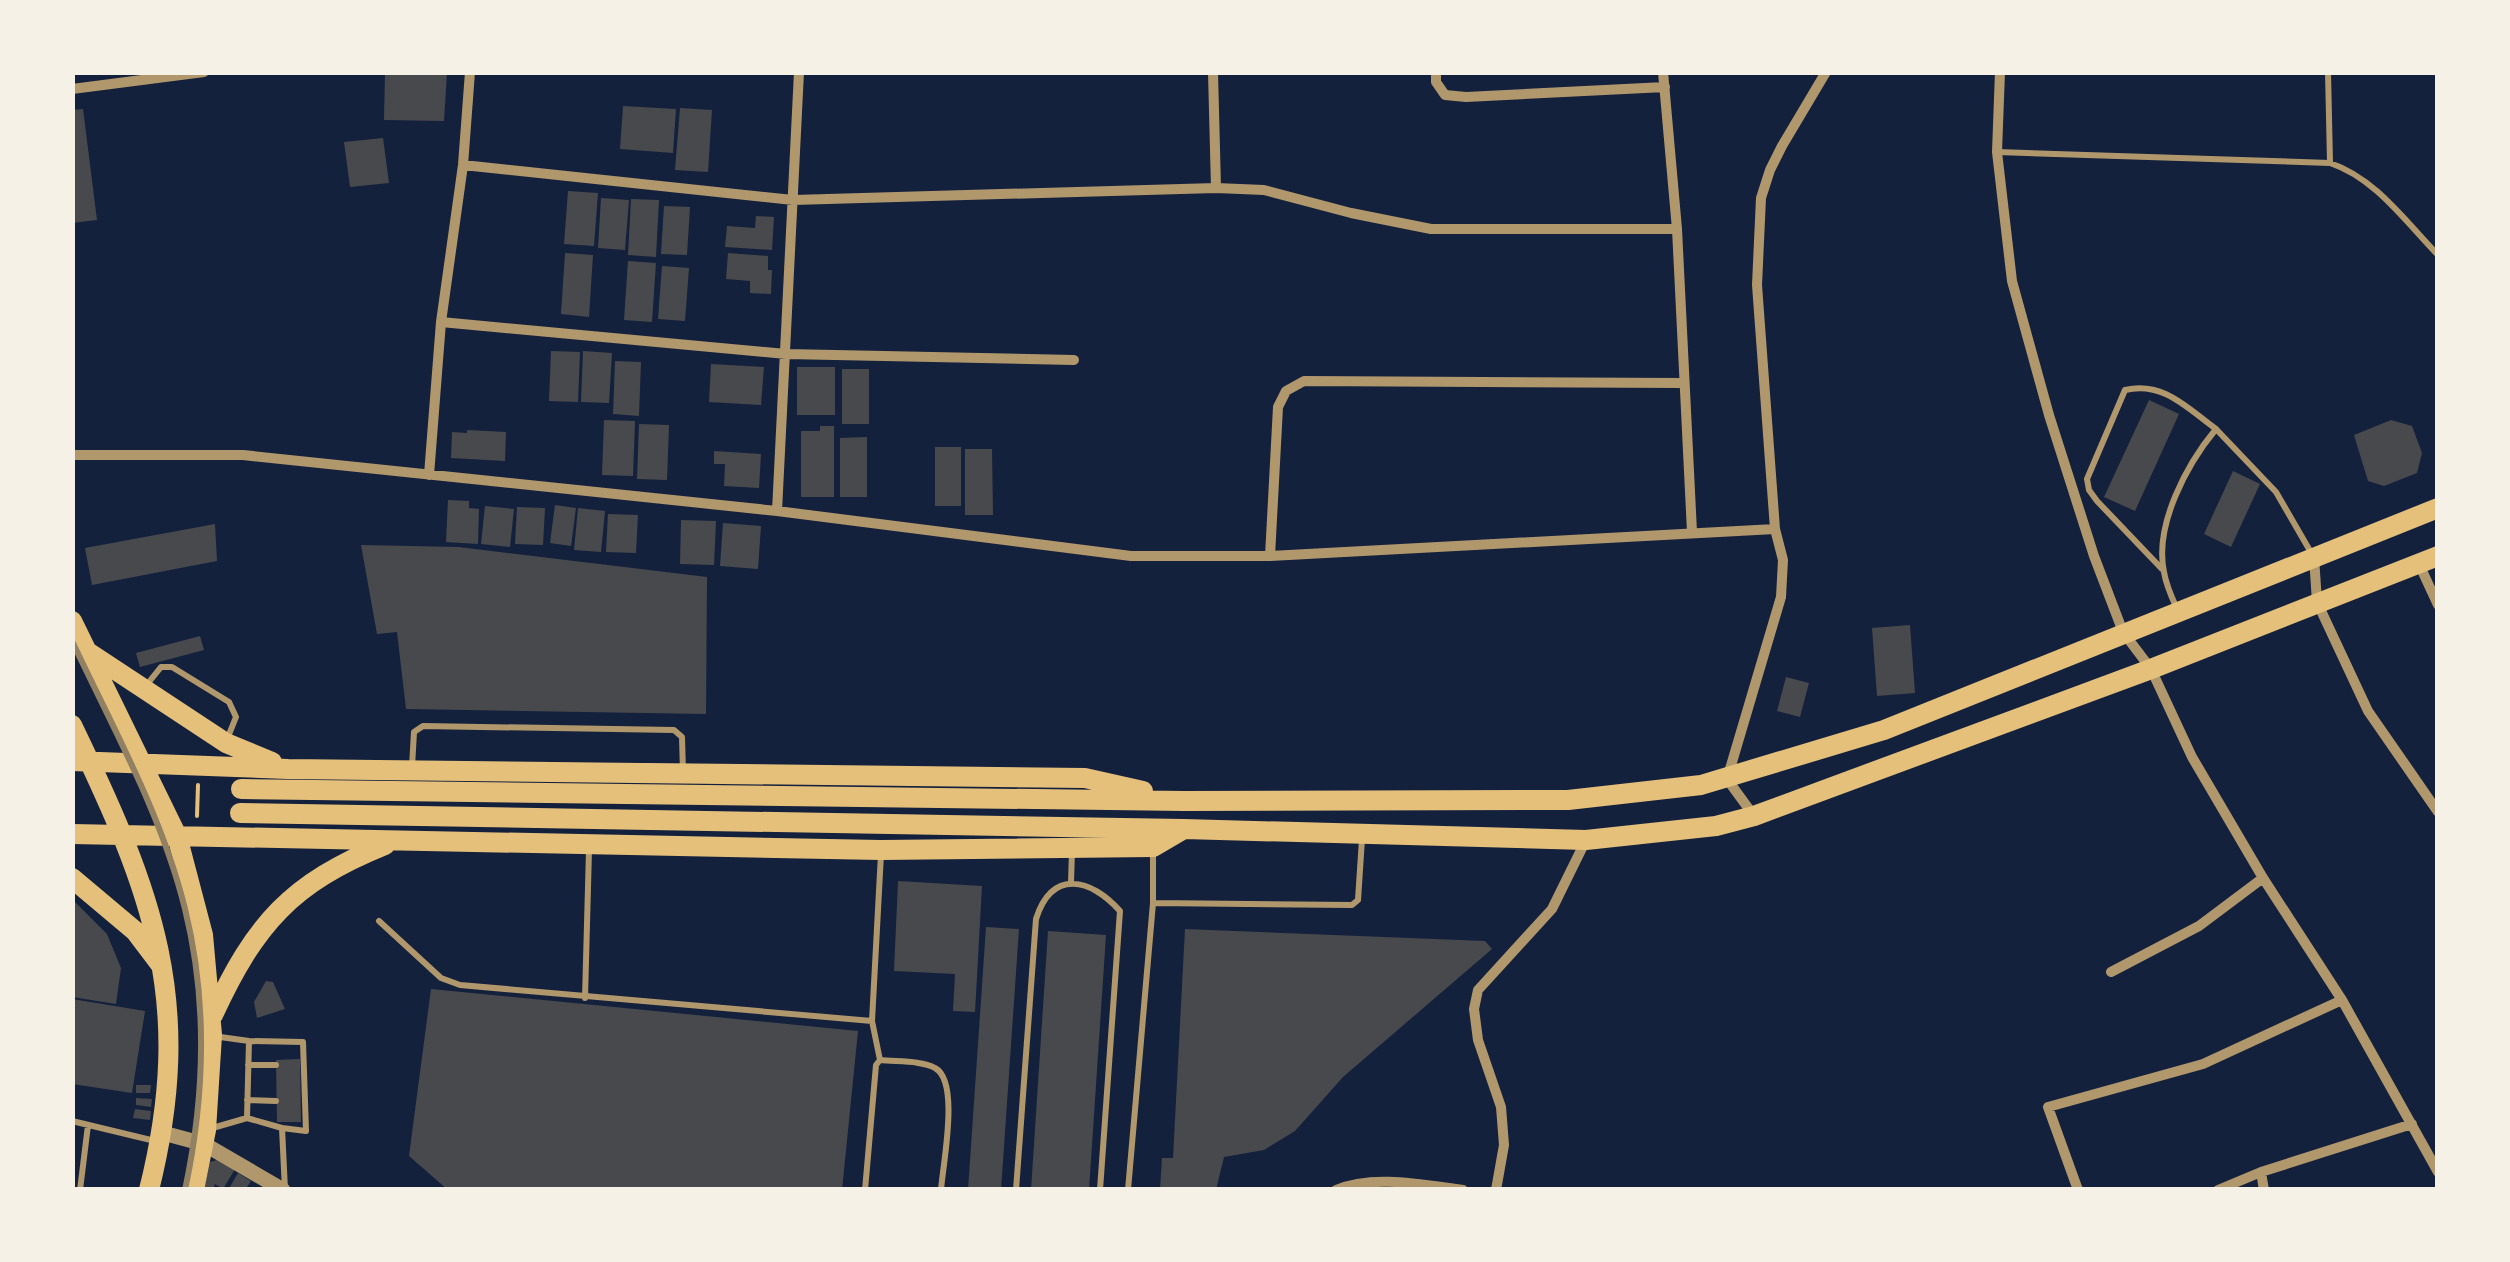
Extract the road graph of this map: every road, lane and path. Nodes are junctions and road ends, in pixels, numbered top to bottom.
1 (204, 72) edge
2 (470, 72) edge
3 (799, 72) edge
4 (1212, 72) edge
5 (1436, 72) edge
6 (1663, 72) edge
7 (1826, 72) edge
8 (2000, 72) edge
9 (2328, 72) edge
10 (183, 74) edge
11 (1665, 88) junction
12 (72, 89) edge
13 (1998, 152) junction
14 (2330, 163) junction
15 (463, 166) junction
16 (1216, 188) junction
17 (793, 200) junction
18 (1676, 229) junction
19 (2438, 255) edge
20 (441, 322) junction
21 (786, 354) junction
22 (1074, 360) dead end
23 (1682, 384) junction
24 (2216, 429) junction
25 (72, 455) edge
26 (429, 475) junction
27 (2438, 508) edge
28 (778, 511) junction
29 (1776, 529) junction
30 (1692, 532) junction
31 (1270, 556) junction
32 (2314, 557) junction
33 (2428, 560) edge
34 (2163, 570) junction
35 (2317, 602) junction
36 (2438, 605) edge
37 (2178, 612) junction
38 (72, 621) edge
39 (2122, 632) junction
40 (86, 650) junction
41 (2151, 669) junction
42 (142, 690) junction
43 (72, 725) edge
44 (226, 743) junction
45 (81, 761) edge
46 (140, 762) junction
47 (198, 766) junction
48 (288, 769) junction
49 (412, 770) junction
50 (683, 773) junction
51 (1727, 779) junction
52 (241, 789) dead end
53 (1184, 801) junction
54 (2438, 812) edge
55 (240, 813) dead end
56 (1754, 816) junction
57 (1184, 829) junction
58 (72, 834) edge
59 (123, 835) junction
60 (187, 836) junction
61 (1362, 837) junction
62 (1586, 840) junction
63 (396, 841) junction
64 (589, 844) junction
65 (1153, 847) junction
66 (1072, 848) junction
67 (882, 850) junction
68 (72, 878) edge
69 (2263, 878) junction
70 (1071, 883) junction
71 (1153, 902) junction
72 (378, 921) dead end
73 (165, 971) junction
74 (2111, 972) dead end
75 (586, 998) junction
76 (2342, 1000) junction
77 (872, 1022) junction
78 (212, 1026) junction
79 (248, 1041) junction
80 (880, 1060) junction
81 (248, 1065) junction
82 (276, 1066) dead end
83 (247, 1100) junction
84 (276, 1101) dead end
85 (247, 1118) junction
86 (72, 1121) edge
87 (2412, 1124) junction
88 (88, 1125) junction
89 (282, 1128) junction
90 (205, 1137) junction
91 (162, 1138) junction
92 (2262, 1172) junction
93 (2438, 1172) edge
94 (80, 1190) edge
95 (149, 1190) edge
96 (194, 1190) edge
97 (284, 1190) edge
98 (865, 1190) edge
99 (941, 1190) edge
100 (1016, 1190) edge
101 (1100, 1190) edge
102 (1128, 1190) edge
103 (1336, 1190) edge
104 (1464, 1190) edge
105 (1496, 1190) edge
106 (2078, 1190) edge
107 (2218, 1190) edge
108 (2264, 1190) edge

1 - 10 street
2 - 15 street
3 - 17 street
4 - 16 street
5 - 11 street
6 - 11 street
7 - 29 street
8 - 13 street
9 - 14 lane
10 - 12 street
11 - 18 street
13 - 14 lane
13 - 39 street
14 - 19 lane
15 - 17 street
15 - 20 street
16 - 17 street
16 - 18 street
17 - 21 street
18 - 23 street
20 - 21 street
20 - 26 street
21 - 22 street
21 - 28 street
23 - 30 street
23 - 31 street
24 - 32 lane
24 - 34 lane
24 - 34 lane
25 - 26 street
26 - 28 street
27 - 32 main road
28 - 31 street
29 - 30 street
29 - 51 street
30 - 31 street
32 - 35 street
32 - 37 main road
33 - 35 main road
33 - 36 street
34 - 37 lane
35 - 41 main road
35 - 54 street
37 - 39 main road
38 - 40 main road
39 - 41 street
39 - 51 main road
40 - 42 main road
40 - 46 main road
41 - 56 main road
41 - 69 street
42 - 44 main road
42 - 44 lane
43 - 45 main road
44 - 48 main road
45 - 46 main road
45 - 59 main road
46 - 47 main road
46 - 60 main road
47 - 48 main road
47 - 60 path
48 - 49 main road
49 - 50 main road
49 - 50 lane
50 - 53 main road
51 - 53 main road
51 - 56 street
52 - 53 main road
55 - 57 main road
56 - 62 main road
57 - 61 main road
57 - 65 main road
58 - 59 main road
59 - 60 main road
59 - 73 main road
60 - 63 main road
60 - 78 main road
61 - 62 main road
61 - 71 lane
62 - 105 street
63 - 64 main road
63 - 78 main road
64 - 67 main road
64 - 75 lane
65 - 66 main road
65 - 71 lane
66 - 67 main road
66 - 70 lane
67 - 77 lane
68 - 73 main road
69 - 74 street
69 - 76 street
70 - 100 lane
70 - 101 lane
71 - 102 lane
72 - 75 lane
73 - 91 main road
75 - 77 lane
76 - 87 street
76 - 106 street
77 - 80 lane
78 - 79 lane
78 - 90 main road
79 - 81 lane
79 - 89 lane
80 - 98 lane
80 - 99 lane
81 - 82 lane
81 - 83 lane
83 - 84 lane
83 - 85 lane
85 - 89 lane
85 - 90 lane
86 - 88 lane
87 - 92 street
87 - 93 street
88 - 91 lane
88 - 94 lane
89 - 97 lane
90 - 91 street
90 - 96 main road
90 - 97 street
91 - 95 main road
92 - 107 street
92 - 108 street
103 - 104 street

